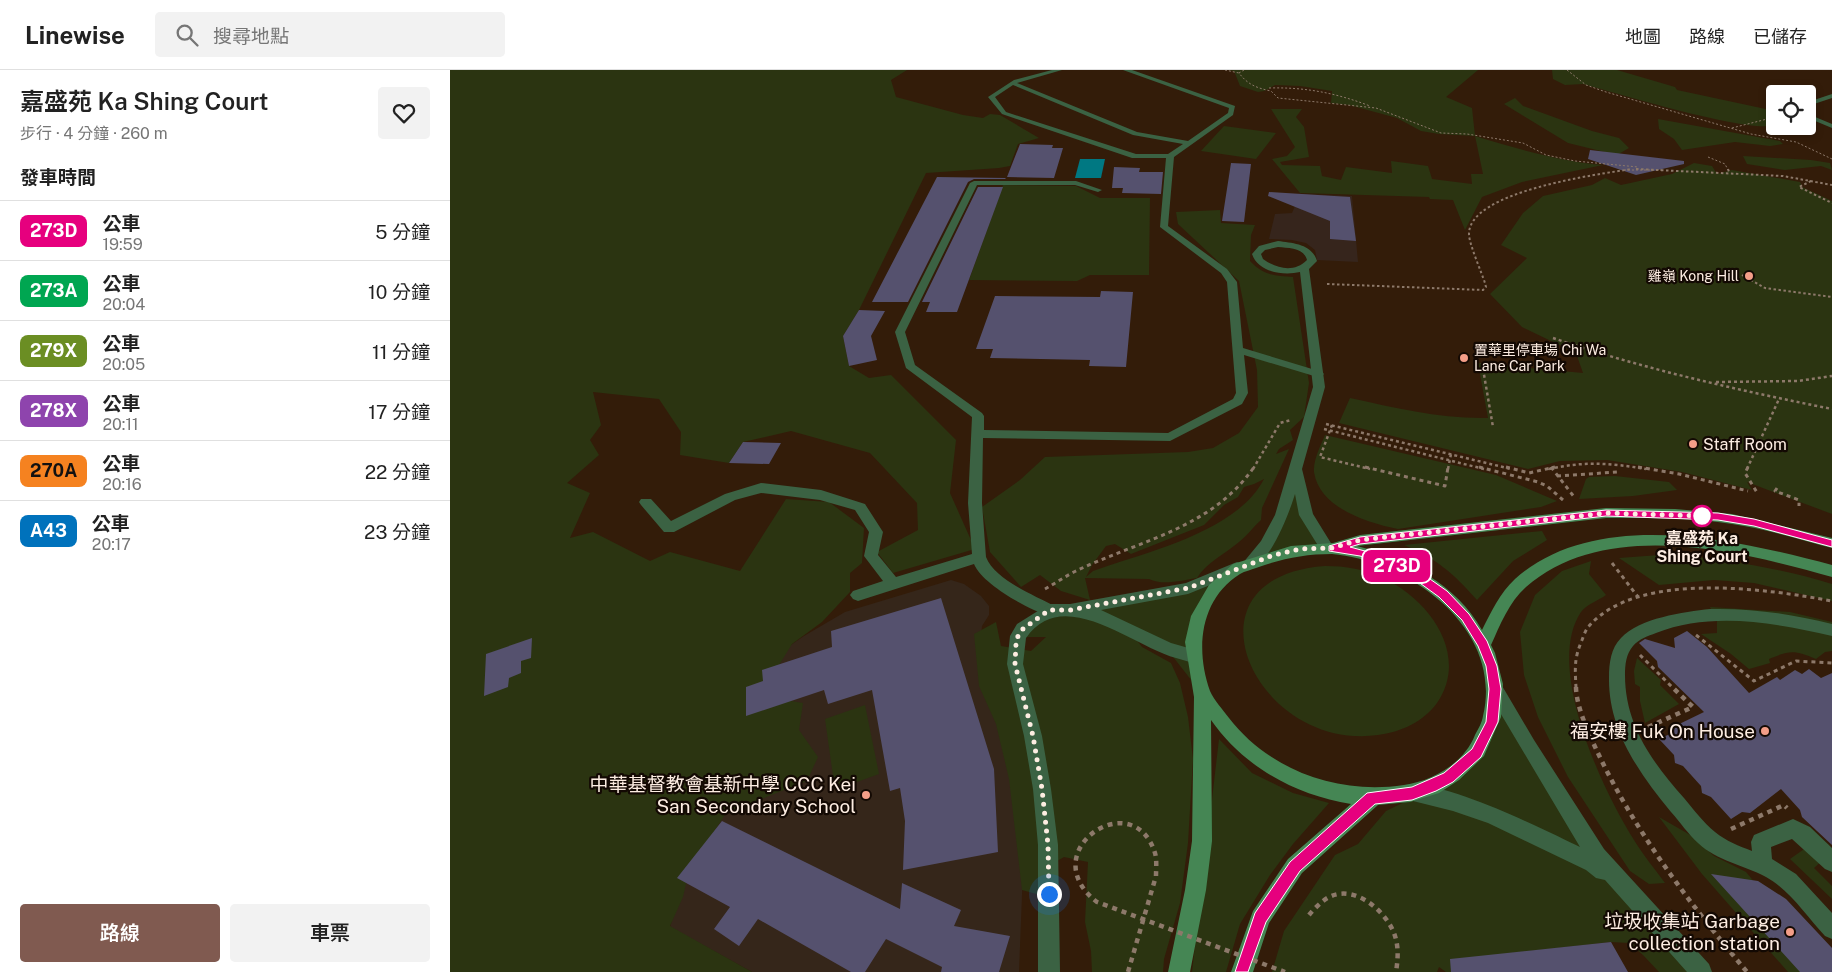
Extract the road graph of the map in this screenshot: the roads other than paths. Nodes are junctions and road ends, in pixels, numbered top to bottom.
1 (1059, 70) edge
2 (1126, 70) edge
3 (1013, 83) junction
4 (1832, 96) edge
5 (1816, 101) edge
6 (1816, 119) edge
7 (1832, 126) edge
8 (1188, 143) junction
9 (1170, 156) junction
10 (1098, 190) dead end
11 (1304, 268) junction
12 (1238, 350) junction
13 (1318, 374) junction
14 (978, 434) junction
15 (1296, 470) junction
16 (646, 502) dead end
17 (1832, 543) edge
18 (1329, 548) junction
19 (979, 557) junction
20 (1244, 566) junction
21 (1832, 571) edge
22 (893, 584) junction
23 (858, 595) dead end
24 (1049, 610) junction
25 (1070, 610) junction
26 (1832, 630) edge
27 (1483, 644) junction
28 (1193, 656) junction
29 (1495, 689) junction
30 (1202, 694) junction
31 (1412, 793) junction
32 (1372, 798) junction
33 (1832, 862) edge
34 (1763, 864) junction
35 (1629, 891) junction
36 (1832, 929) edge
37 (1049, 972) edge
38 (1179, 972) edge
39 (1242, 972) edge
40 (1701, 972) edge

1 - 3 street
2 - 8 street
3 - 8 street
3 - 9 street
4 - 5 street
6 - 7 street
8 - 9 street
9 - 12 street
10 - 14 street
11 - 11 street
11 - 13 street
12 - 13 street
12 - 14 street
13 - 15 street
14 - 19 street
15 - 18 street
15 - 20 street
16 - 22 street
17 - 18 main road
18 - 20 main road
18 - 27 main road
19 - 22 street
19 - 24 street
20 - 25 street
20 - 28 main road
21 - 27 main road
22 - 23 street
24 - 25 street
24 - 37 street
25 - 28 street
26 - 34 street
27 - 29 main road
28 - 30 main road
29 - 31 main road
29 - 35 street
30 - 32 main road
30 - 38 main road
31 - 32 main road
31 - 35 street
32 - 39 main road
33 - 34 street
34 - 36 street
35 - 40 street

